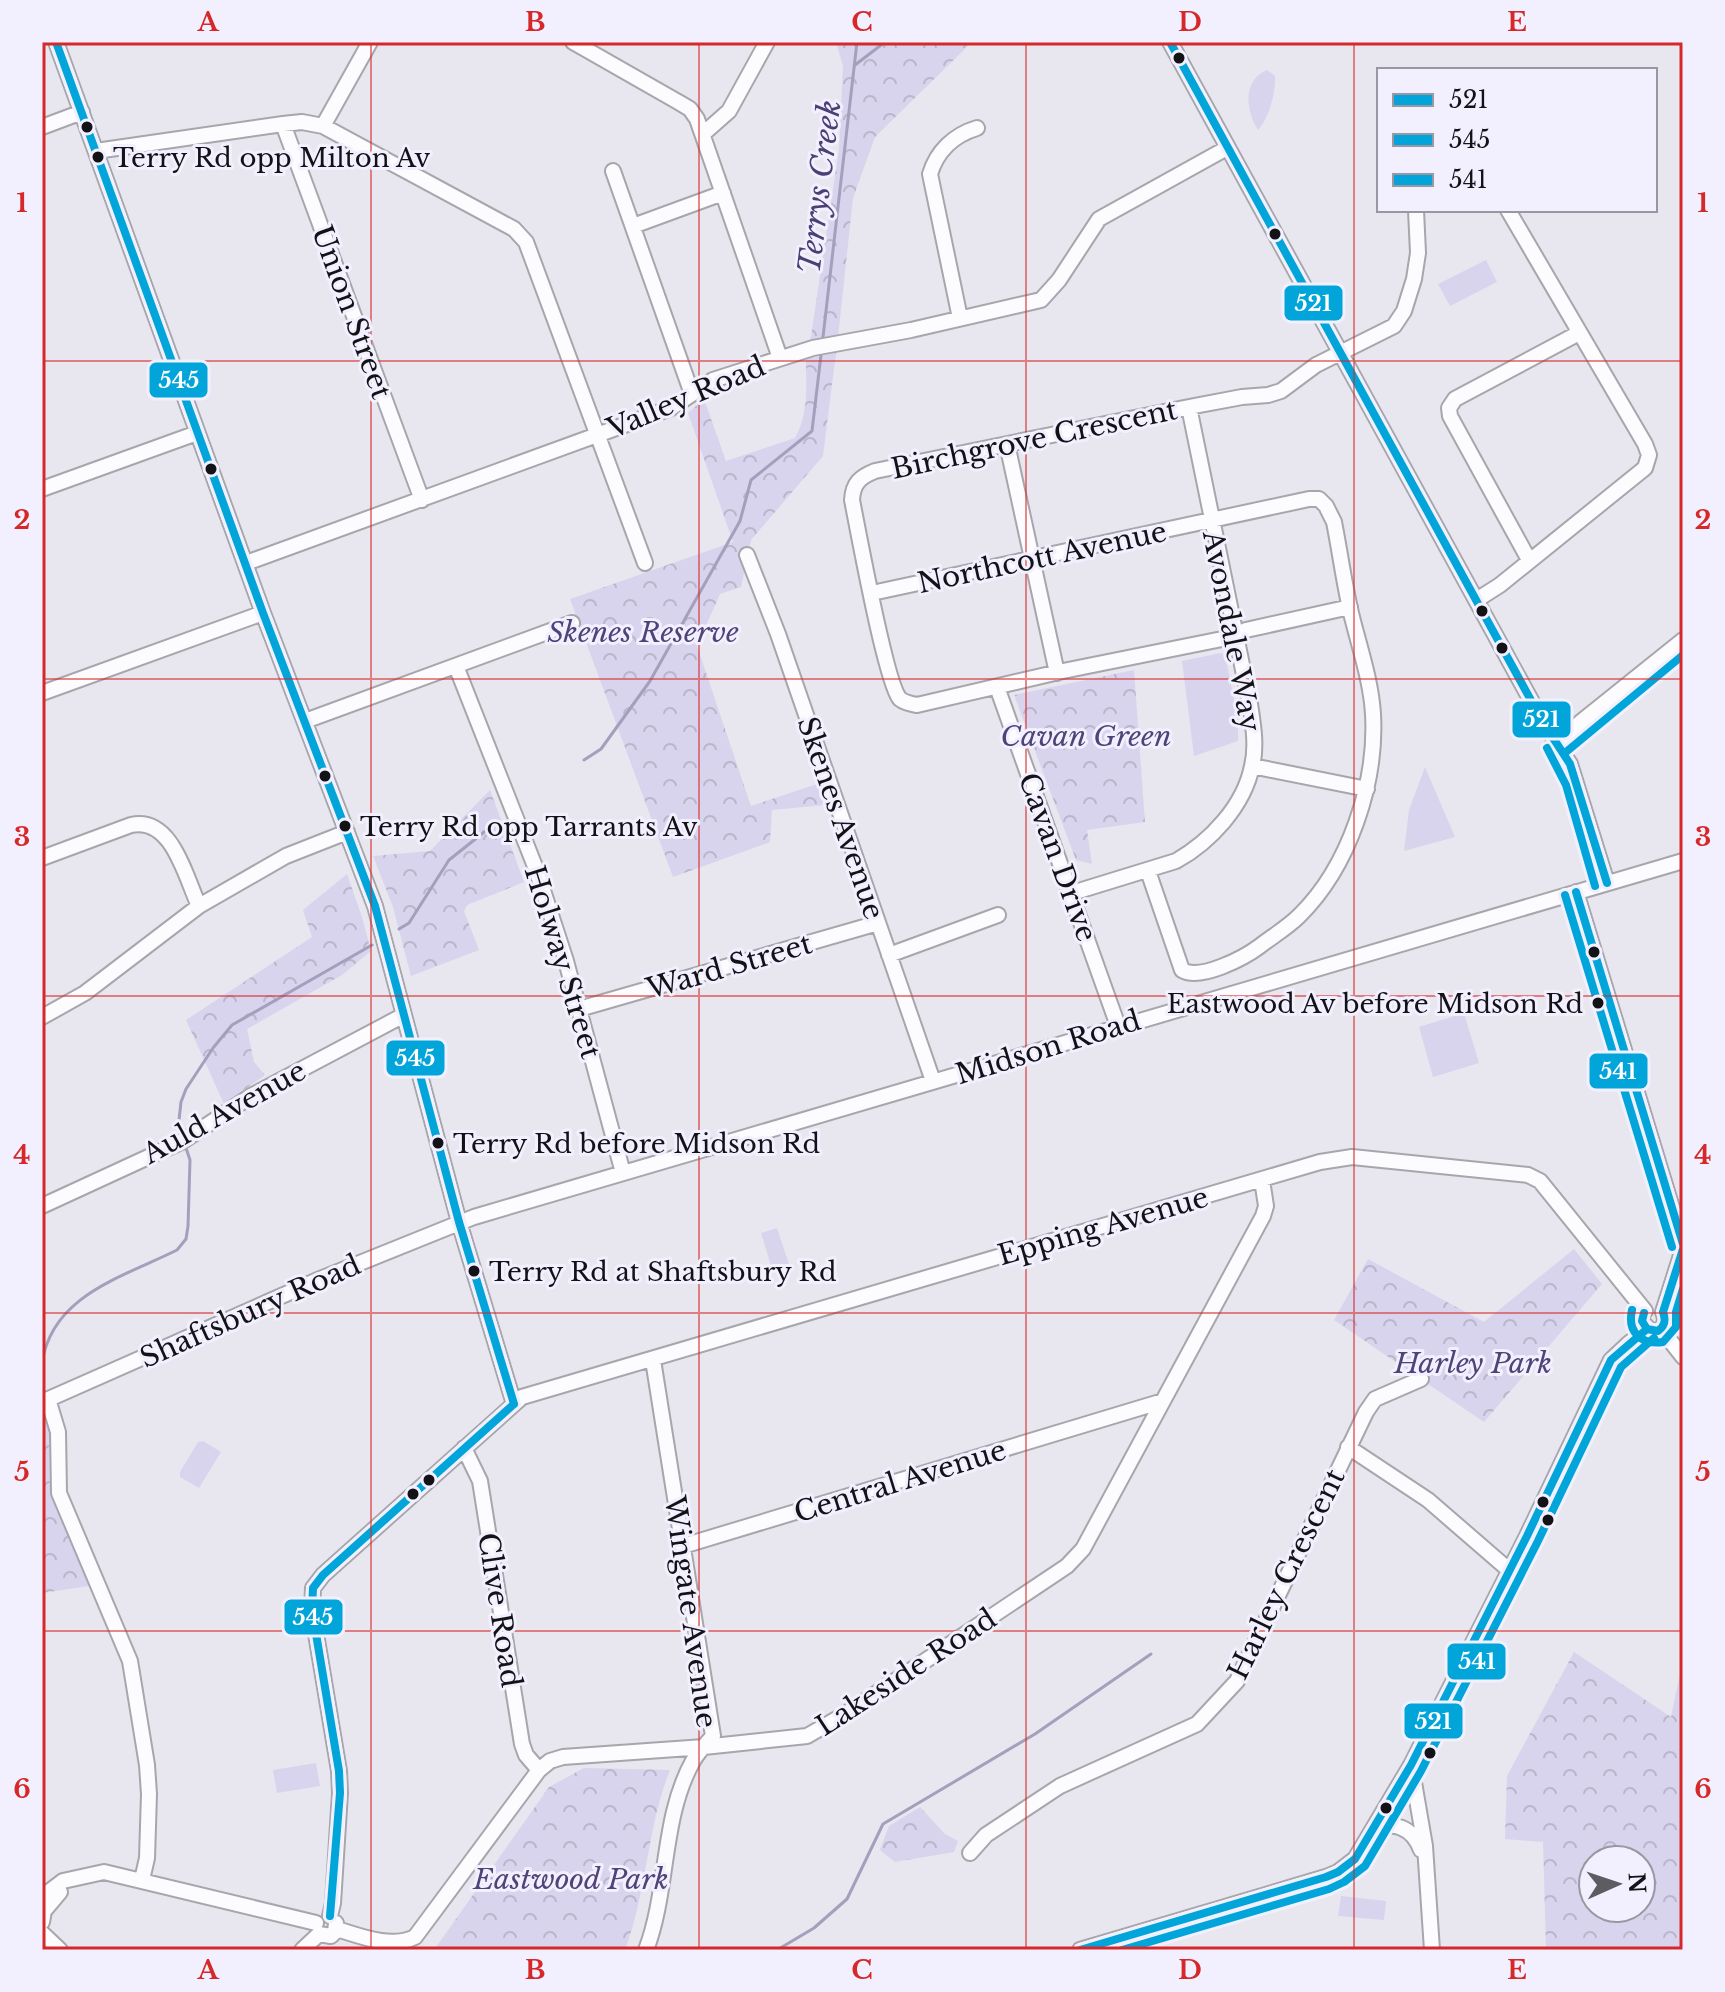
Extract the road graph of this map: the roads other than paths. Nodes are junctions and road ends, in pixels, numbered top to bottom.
1 (56, 42) edge
2 (370, 42) edge
3 (573, 42) edge
4 (767, 42) edge
5 (1170, 42) edge
6 (82, 112) junction
7 (283, 124) junction
8 (323, 126) junction
9 (42, 127) edge
10 (977, 128) dead end
11 (703, 134) junction
12 (1227, 148) junction
13 (96, 151) junction
14 (613, 171) dead end
15 (723, 193) junction
16 (1416, 212) edge
17 (1509, 212) edge
18 (633, 226) junction
19 (960, 318) junction
20 (1579, 333) junction
21 (1340, 353) junction
22 (780, 358) junction
23 (692, 394) junction
24 (1189, 407) junction
25 (197, 433) junction
26 (597, 435) junction
27 (1007, 444) junction
28 (42, 489) edge
29 (422, 500) junction
30 (1212, 521) junction
31 (747, 555) dead end
32 (1032, 560) junction
33 (1529, 560) junction
34 (246, 563) junction
35 (645, 563) dead end
36 (872, 593) junction
37 (1478, 599) junction
38 (1350, 607) junction
39 (263, 613) junction
40 (572, 623) dead end
41 (1236, 635) junction
42 (1683, 640) edge
43 (456, 666) junction
44 (1057, 673) junction
45 (997, 687) junction
46 (42, 693) edge
47 (305, 721) junction
48 (1558, 743) junction
49 (1252, 766) junction
50 (1367, 789) junction
51 (347, 832) junction
52 (42, 858) edge
53 (1683, 861) edge
54 (1148, 871) junction
55 (1607, 883) junction
56 (1576, 892) junction
57 (1072, 893) junction
58 (199, 906) junction
59 (998, 915) dead end
60 (878, 923) junction
61 (889, 955) junction
62 (579, 1009) junction
63 (404, 1015) junction
64 (42, 1017) edge
65 (1118, 1026) junction
66 (933, 1081) junction
67 (623, 1173) junction
68 (1262, 1180) junction
69 (42, 1206) edge
70 (459, 1222) junction
71 (1683, 1246) edge
72 (1645, 1311) junction
73 (1663, 1312) junction
74 (1654, 1329) junction
75 (1683, 1357) edge
76 (653, 1360) junction
77 (1421, 1379) dead end
78 (45, 1400) edge
79 (1163, 1401) junction
80 (514, 1404) junction
81 (1118, 1416) junction
82 (1147, 1430) junction
83 (1348, 1447) junction
84 (464, 1448) junction
85 (683, 1546) junction
86 (1510, 1571) junction
87 (704, 1747) junction
88 (1411, 1765) junction
89 (539, 1770) junction
90 (1369, 1837) junction
91 (970, 1853) dead end
92 (1428, 1873) junction
93 (72, 1880) junction
94 (142, 1880) junction
95 (42, 1897) edge
96 (42, 1920) edge
97 (333, 1922) junction
98 (317, 1928) junction
99 (42, 1933) edge
100 (60, 1950) edge
101 (302, 1950) edge
102 (646, 1950) edge
103 (1080, 1950) edge
104 (1432, 1950) edge

1 - 6 street
2 - 8 street
3 - 11 street
4 - 11 street
5 - 12 street
6 - 9 street
6 - 13 street
7 - 8 street
7 - 13 street
7 - 29 street, Union Street
8 - 26 street
10 - 19 street
11 - 15 street
12 - 19 street, Valley Road
12 - 21 street
13 - 25 street
14 - 18 street
15 - 18 street
15 - 22 street
16 - 21 street, Birchgrove Crescent
17 - 20 street
18 - 23 street
19 - 22 street, Valley Road
20 - 33 street
20 - 33 street
21 - 24 street, Birchgrove Crescent
21 - 37 street
22 - 23 street, Valley Road
23 - 26 street, Valley Road
24 - 27 street, Birchgrove Crescent
24 - 30 street, Avondale Way
25 - 28 street
25 - 34 street
26 - 29 street, Valley Road
26 - 35 street
27 - 32 street
27 - 36 street, Birchgrove Crescent
29 - 34 street, Valley Road
30 - 32 street, Northcott Avenue
30 - 38 street, Northcott Avenue
30 - 41 street, Avondale Way
31 - 60 street, Skenes Avenue
32 - 36 street, Northcott Avenue
32 - 44 street
33 - 37 street
34 - 39 street
36 - 45 street, Birchgrove Crescent
37 - 48 street
38 - 41 street, Birchgrove Crescent
38 - 50 street
39 - 46 street
39 - 47 street
40 - 43 street
41 - 44 street, Birchgrove Crescent
41 - 49 street, Avondale Way
42 - 48 street
43 - 47 street
43 - 62 street, Holway Street
44 - 45 street, Birchgrove Crescent
45 - 57 street, Cavan Drive
47 - 51 street
48 - 55 street
49 - 50 street
49 - 54 street, Avondale Way
50 - 54 street
51 - 58 street
51 - 63 street
52 - 58 street
53 - 55 street, Midson Road
54 - 57 street, Avondale Way
55 - 56 street, Midson Road
56 - 65 street, Midson Road
56 - 71 street
57 - 65 street, Cavan Drive
58 - 64 street
59 - 61 street
60 - 61 street, Skenes Avenue
60 - 62 street, Ward Street
61 - 66 street, Skenes Avenue
62 - 67 street, Holway Street
63 - 69 street, Auld Avenue
63 - 70 street
65 - 66 street, Midson Road
66 - 67 street, Midson Road
67 - 70 street, Midson Road
68 - 72 street, Epping Avenue
68 - 76 street, Epping Avenue
68 - 79 street, Lakeside Road
70 - 78 street, Shaftsbury Road
70 - 80 street
71 - 73 street
72 - 73 street
72 - 74 street
73 - 74 street
74 - 75 street
74 - 86 street
76 - 80 street, Epping Avenue
76 - 85 street, Wingate Avenue
77 - 83 street, Harley Crescent
78 - 94 street
79 - 81 street, Central Avenue
79 - 82 street, Lakeside Road
80 - 84 street, Epping Avenue
81 - 82 street
81 - 85 street, Central Avenue
82 - 87 street, Lakeside Road
83 - 86 street
83 - 91 street, Harley Crescent
84 - 89 street, Clive Road
84 - 97 street, Epping Avenue
85 - 87 street, Wingate Avenue
86 - 88 street
87 - 89 street, Lakeside Road
87 - 102 street, Wingate Avenue
88 - 90 street
88 - 92 street
89 - 97 street
90 - 92 street
90 - 103 street
92 - 104 street
93 - 94 street
93 - 95 street
93 - 96 street
94 - 98 street
97 - 98 street
98 - 101 street
99 - 100 street

